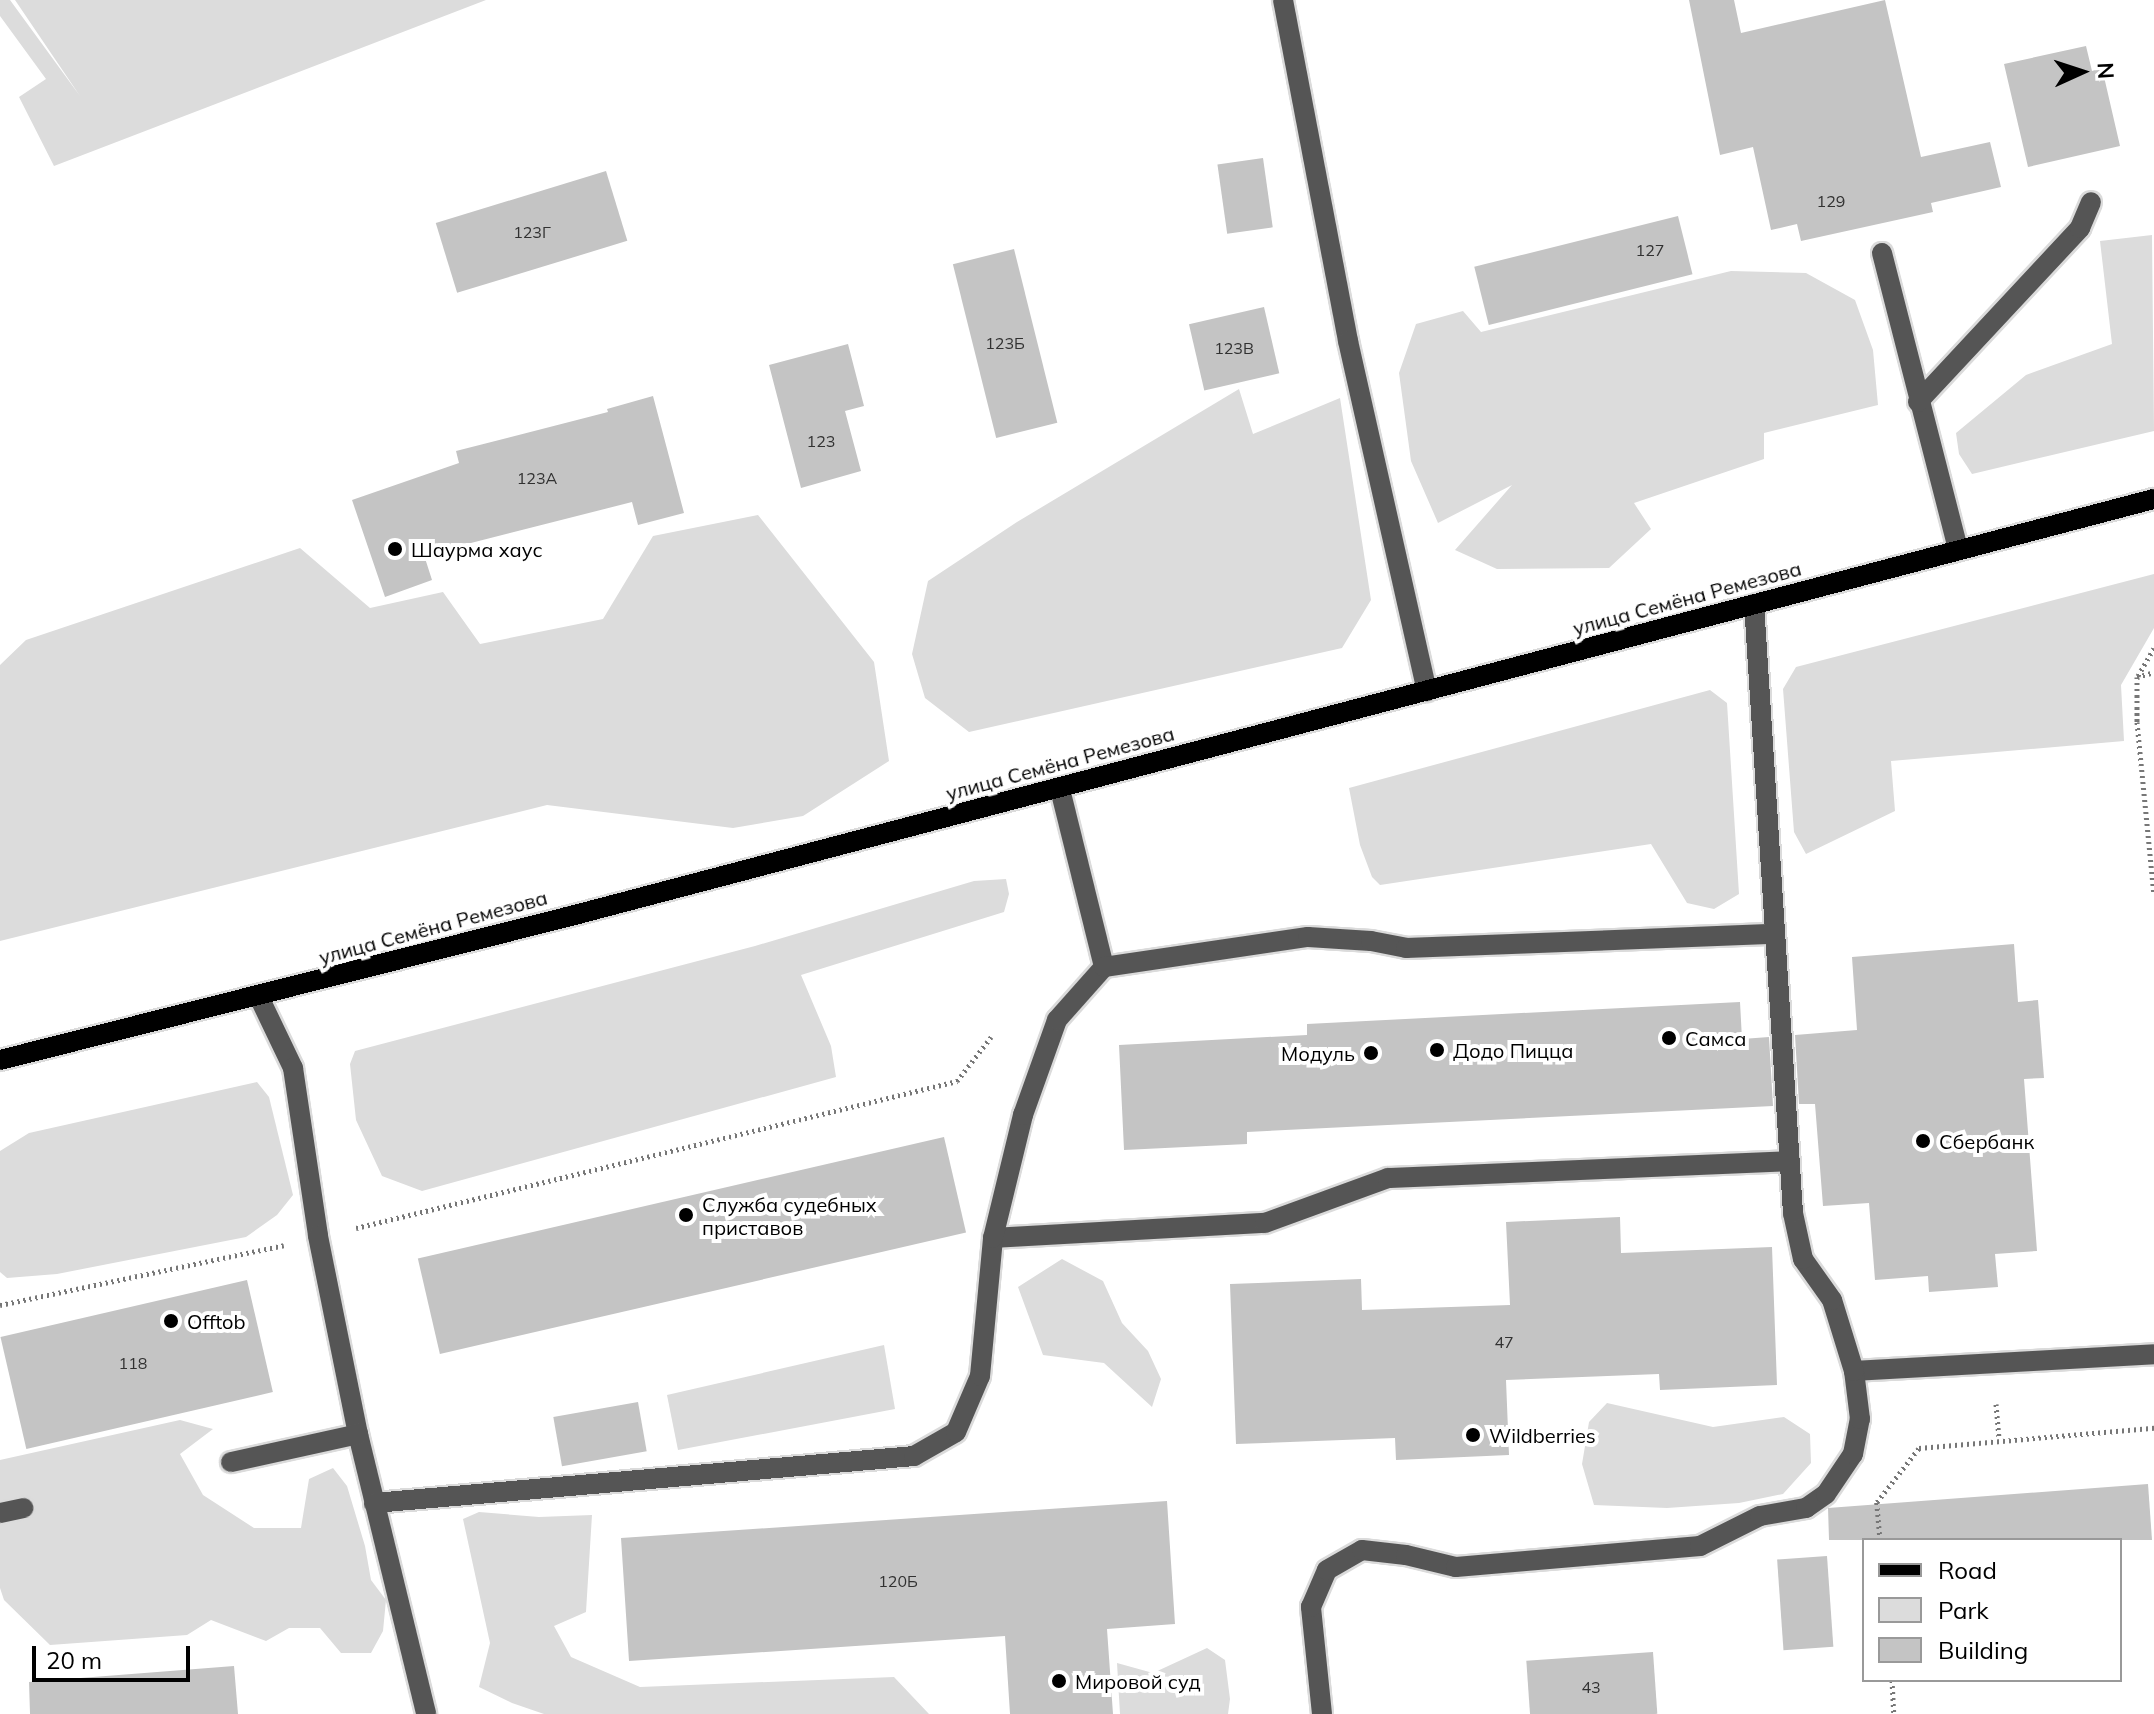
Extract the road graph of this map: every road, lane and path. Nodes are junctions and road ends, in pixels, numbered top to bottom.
1 (1283, 0) edge
2 (2091, 202) dead end
3 (1882, 253) dead end
4 (1918, 402) junction
5 (2154, 501) edge
6 (1958, 550) junction
7 (1754, 604) junction
8 (2154, 648) edge
9 (2154, 672) edge
10 (2137, 677) junction
11 (1427, 691) junction
12 (1060, 789) junction
13 (2154, 895) edge
14 (1775, 934) junction
15 (1104, 967) junction
16 (259, 997) junction
17 (991, 1037) dead end
18 (0, 1060) edge
19 (1790, 1161) junction
20 (356, 1228) dead end
21 (993, 1238) junction
22 (285, 1245) dead end
23 (0, 1305) edge
24 (2154, 1354) edge
25 (1854, 1371) junction
26 (1996, 1404) dead end
27 (2154, 1428) edge
28 (358, 1434) junction
29 (1999, 1439) junction
30 (231, 1462) dead end
31 (374, 1503) junction
32 (23, 1508) dead end
33 (0, 1513) edge
34 (1880, 1538) edge
35 (1892, 1682) edge
36 (426, 1714) edge
37 (1322, 1714) edge
38 (1894, 1714) edge

1 - 11 street
2 - 4 street
3 - 4 street
4 - 6 street
5 - 6 main road, улица Семёна Ремезова
6 - 7 main road, улица Семёна Ремезова
7 - 11 main road, улица Семёна Ремезова
7 - 14 street
8 - 10 path
9 - 10 path
10 - 13 path
11 - 12 main road, улица Семёна Ремезова
12 - 15 street
12 - 16 main road, улица Семёна Ремезова
14 - 15 street
14 - 19 street
15 - 21 street
16 - 18 main road, улица Семёна Ремезова
16 - 28 street
17 - 20 path
19 - 21 street
19 - 25 street
21 - 31 street
22 - 23 path
24 - 25 street
25 - 37 street
26 - 29 path
27 - 29 path
28 - 30 street
28 - 31 street
29 - 34 path
31 - 36 street
32 - 33 street
35 - 38 path

